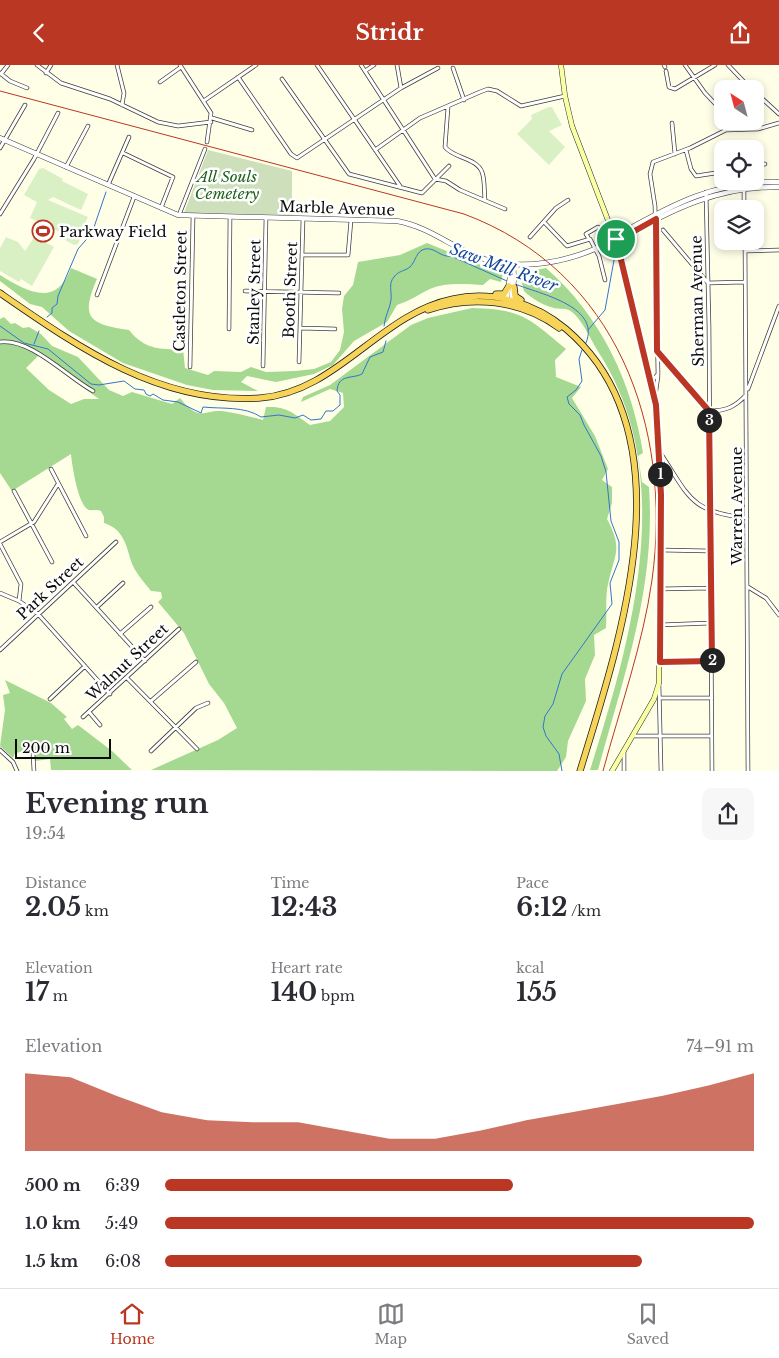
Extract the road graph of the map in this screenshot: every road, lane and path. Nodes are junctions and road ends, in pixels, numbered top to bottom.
1 (8, 65) edge
2 (36, 65) edge
3 (51, 65) edge
4 (116, 65) edge
5 (256, 65) edge
6 (317, 65) edge
7 (361, 65) edge
8 (374, 65) edge
9 (397, 65) edge
10 (561, 65) edge
11 (685, 65) edge
12 (715, 65) edge
13 (728, 65) edge
14 (180, 66) edge
15 (438, 68) dead end
16 (453, 68) dead end
17 (365, 71) junction
18 (666, 71) dead end
19 (0, 73) edge
20 (46, 73) junction
21 (238, 77) junction
22 (282, 79) dead end
23 (693, 79) junction
24 (742, 80) edge
25 (160, 82) dead end
26 (28, 88) dead end
27 (402, 88) junction
28 (565, 96) junction
29 (384, 99) junction
30 (205, 100) junction
31 (464, 100) junction
32 (764, 100) edge
33 (714, 102) edge
34 (25, 105) dead end
35 (122, 105) junction
36 (448, 107) junction
37 (58, 113) dead end
38 (779, 114) edge
39 (354, 119) junction
40 (211, 120) junction
41 (672, 123) dead end
42 (779, 123) edge
43 (88, 126) dead end
44 (764, 127) edge
45 (404, 129) junction
46 (252, 130) dead end
47 (741, 130) edge
48 (129, 137) dead end
49 (2, 139) edge
50 (324, 140) junction
51 (207, 142) dead end
52 (0, 148) edge
53 (205, 149) dead end
54 (376, 150) junction
55 (686, 150) junction
56 (123, 153) junction
57 (675, 154) junction
58 (37, 155) junction
59 (448, 165) dead end
60 (66, 167) junction
61 (714, 173) edge
62 (435, 179) junction
63 (779, 182) edge
64 (764, 184) edge
65 (108, 185) junction
66 (400, 186) junction
67 (764, 187) edge
68 (779, 187) edge
69 (725, 190) edge
70 (706, 194) junction
71 (134, 197) junction
72 (485, 200) junction
73 (568, 200) dead end
74 (161, 209) junction
75 (504, 209) dead end
76 (656, 213) junction
77 (0, 214) edge
78 (178, 215) junction
79 (193, 217) junction
80 (230, 217) junction
81 (266, 218) junction
82 (304, 219) junction
83 (656, 219) junction
84 (351, 220) junction
85 (544, 222) junction
86 (598, 227) dead end
87 (663, 229) dead end
88 (530, 237) dead end
89 (590, 239) junction
90 (616, 239) junction
91 (596, 249) junction
92 (779, 250) edge
93 (745, 251) joint
94 (303, 255) junction
95 (493, 261) junction
96 (513, 264) junction
97 (526, 264) junction
98 (512, 279) junction
99 (605, 280) dead end
100 (744, 282) junction
101 (708, 283) junction
102 (511, 287) junction
103 (245, 291) dead end
104 (265, 291) junction
105 (302, 292) junction
106 (0, 293) edge
107 (339, 293) dead end
108 (97, 295) dead end
109 (460, 297) junction
110 (0, 298) edge
111 (508, 302) junction
112 (779, 306) edge
113 (544, 313) junction
114 (229, 329) dead end
115 (301, 329) junction
116 (335, 329) dead end
117 (0, 342) edge
118 (580, 345) junction
119 (657, 351) junction
120 (298, 362) dead end
121 (263, 366) dead end
122 (190, 367) dead end
123 (658, 374) junction
124 (652, 381) junction
125 (94, 391) dead end
126 (746, 395) junction
127 (655, 398) junction
128 (709, 411) junction
129 (659, 451) junction
130 (51, 469) dead end
131 (58, 484) junction
132 (14, 491) dead end
133 (710, 512) junction
134 (747, 517) junction
135 (31, 524) junction
136 (86, 536) dead end
137 (116, 541) dead end
138 (0, 543) edge
139 (660, 550) junction
140 (710, 551) junction
141 (52, 561) dead end
142 (73, 582) junction
143 (123, 583) dead end
144 (748, 587) junction
145 (711, 588) junction
146 (659, 589) junction
147 (0, 593) edge
148 (19, 601) junction
149 (97, 607) junction
150 (151, 607) dead end
151 (38, 614) junction
152 (779, 615) edge
153 (711, 623) junction
154 (659, 625) junction
155 (179, 629) dead end
156 (120, 634) junction
157 (0, 650) edge
158 (144, 661) junction
159 (712, 661) junction
160 (196, 662) dead end
161 (660, 662) junction
162 (85, 666) junction
163 (126, 678) junction
164 (659, 686) junction
165 (110, 694) junction
166 (660, 698) junction
167 (712, 698) junction
168 (50, 699) dead end
169 (151, 701) junction
170 (208, 703) dead end
171 (89, 712) junction
172 (83, 717) dead end
173 (100, 725) dead end
174 (176, 727) junction
175 (661, 735) junction
176 (632, 736) junction
177 (712, 736) junction
178 (197, 749) dead end
179 (624, 750) junction
180 (0, 751) edge
181 (150, 751) dead end
182 (33, 754) dead end
183 (17, 771) edge
184 (34, 771) edge
185 (578, 771) edge
186 (612, 771) edge
187 (624, 771) edge
188 (661, 771) edge
189 (712, 771) edge
190 (748, 771) edge

1 - 19 street
2 - 20 street
3 - 20 street
4 - 35 street
5 - 21 street
6 - 39 street
7 - 17 street
8 - 17 street
9 - 27 street
10 - 28 main road
11 - 23 street
12 - 23 street
13 - 24 street
14 - 25 street
14 - 30 street
15 - 27 street
16 - 31 street
17 - 29 street
18 - 23 street
19 - 26 street
20 - 35 street
21 - 30 street
21 - 50 street
22 - 50 street
23 - 33 street
27 - 29 street
28 - 31 street
28 - 90 main road
29 - 39 street
29 - 45 street
30 - 40 street
31 - 36 street
32 - 38 street
34 - 49 street
35 - 40 street
36 - 45 street
36 - 72 street
37 - 58 street
39 - 50 street
39 - 54 street
40 - 46 street
40 - 51 street
41 - 57 street
42 - 44 street
43 - 60 street
45 - 54 street
45 - 62 street
47 - 55 street
48 - 56 street
49 - 52 street
49 - 58 street, Marble Avenue
50 - 66 street
53 - 78 street
54 - 66 street
55 - 57 street
55 - 61 street
56 - 65 street
56 - 74 street
57 - 76 street
58 - 60 street, Marble Avenue
58 - 77 street
59 - 62 street
60 - 65 street, Marble Avenue
62 - 66 street
62 - 72 street
63 - 64 street
65 - 71 street, Marble Avenue
67 - 68 street
69 - 70 street
70 - 76 street
70 - 83 street
70 - 101 street, Sherman Avenue
71 - 74 street, Marble Avenue
71 - 108 street
72 - 75 street
73 - 85 street
74 - 78 street, Marble Avenue
76 - 83 street
76 - 90 street
78 - 79 street, Marble Avenue
79 - 80 street, Marble Avenue
79 - 122 street, Castleton Street
80 - 81 street, Marble Avenue
80 - 114 street
81 - 82 street, Marble Avenue
81 - 104 street, Stanley Street
82 - 84 street, Marble Avenue
82 - 94 street, Booth Street
83 - 90 street
83 - 119 street
84 - 94 street
84 - 95 street, Marble Avenue
85 - 88 street
85 - 89 street
86 - 89 street
87 - 101 street
89 - 91 street
90 - 91 street, Marble Avenue
90 - 124 main road
91 - 97 street, Marble Avenue
91 - 99 street
92 - 93 street
93 - 100 street, Warren Avenue
94 - 105 street, Booth Street
95 - 96 street, Marble Avenue
95 - 98 street
96 - 97 street, Marble Avenue
96 - 98 street
97 - 98 street
98 - 102 street
100 - 101 street
100 - 126 street, Warren Avenue
101 - 128 street, Sherman Avenue
102 - 109 highway
102 - 111 street
102 - 113 highway
103 - 104 street
104 - 105 street
104 - 121 street, Stanley Street
105 - 107 street
105 - 115 street, Booth Street
106 - 109 highway
109 - 111 highway
110 - 111 highway
111 - 113 highway
111 - 118 highway
112 - 126 street
113 - 118 highway
115 - 116 street
115 - 120 street, Booth Street
117 - 125 street
118 - 185 highway
119 - 123 street
119 - 128 street
123 - 124 street
123 - 127 street
124 - 127 main road
126 - 128 street
126 - 134 street, Warren Avenue
127 - 129 main road
128 - 133 street, Sherman Avenue
129 - 133 street
129 - 139 main road
130 - 131 street
131 - 135 street
131 - 136 street
132 - 135 street
133 - 134 street
133 - 140 street, Sherman Avenue
134 - 144 street, Warren Avenue
135 - 138 street
135 - 141 street
137 - 142 street, Park Street
138 - 148 street
139 - 140 street
139 - 146 main road
140 - 145 street, Sherman Avenue
142 - 149 street
142 - 151 street, Park Street
143 - 149 street
144 - 152 street
144 - 190 street, Warren Avenue
145 - 146 street
145 - 153 street, Sherman Avenue
146 - 154 main road
147 - 148 street
148 - 151 street
149 - 156 street
150 - 156 street
151 - 157 street, Park Street
151 - 162 street
153 - 154 street
153 - 159 street, Sherman Avenue
154 - 161 main road
155 - 158 street, Walnut Street
156 - 158 street
158 - 163 street, Walnut Street
159 - 161 street
159 - 167 street, Sherman Avenue
160 - 169 street
161 - 164 main road
162 - 165 street
162 - 168 street
163 - 165 street, Walnut Street
163 - 169 street
164 - 166 street
164 - 176 main road
165 - 171 street, Walnut Street
166 - 167 street
166 - 175 street
167 - 177 street, Sherman Avenue
169 - 174 street
170 - 174 street
171 - 172 street, Walnut Street
171 - 173 street, Walnut Street
174 - 178 street
174 - 181 street
175 - 176 street
175 - 177 street
175 - 188 street
176 - 179 main road
177 - 189 street, Sherman Avenue
179 - 186 main road
179 - 187 street
180 - 183 street
182 - 184 street

